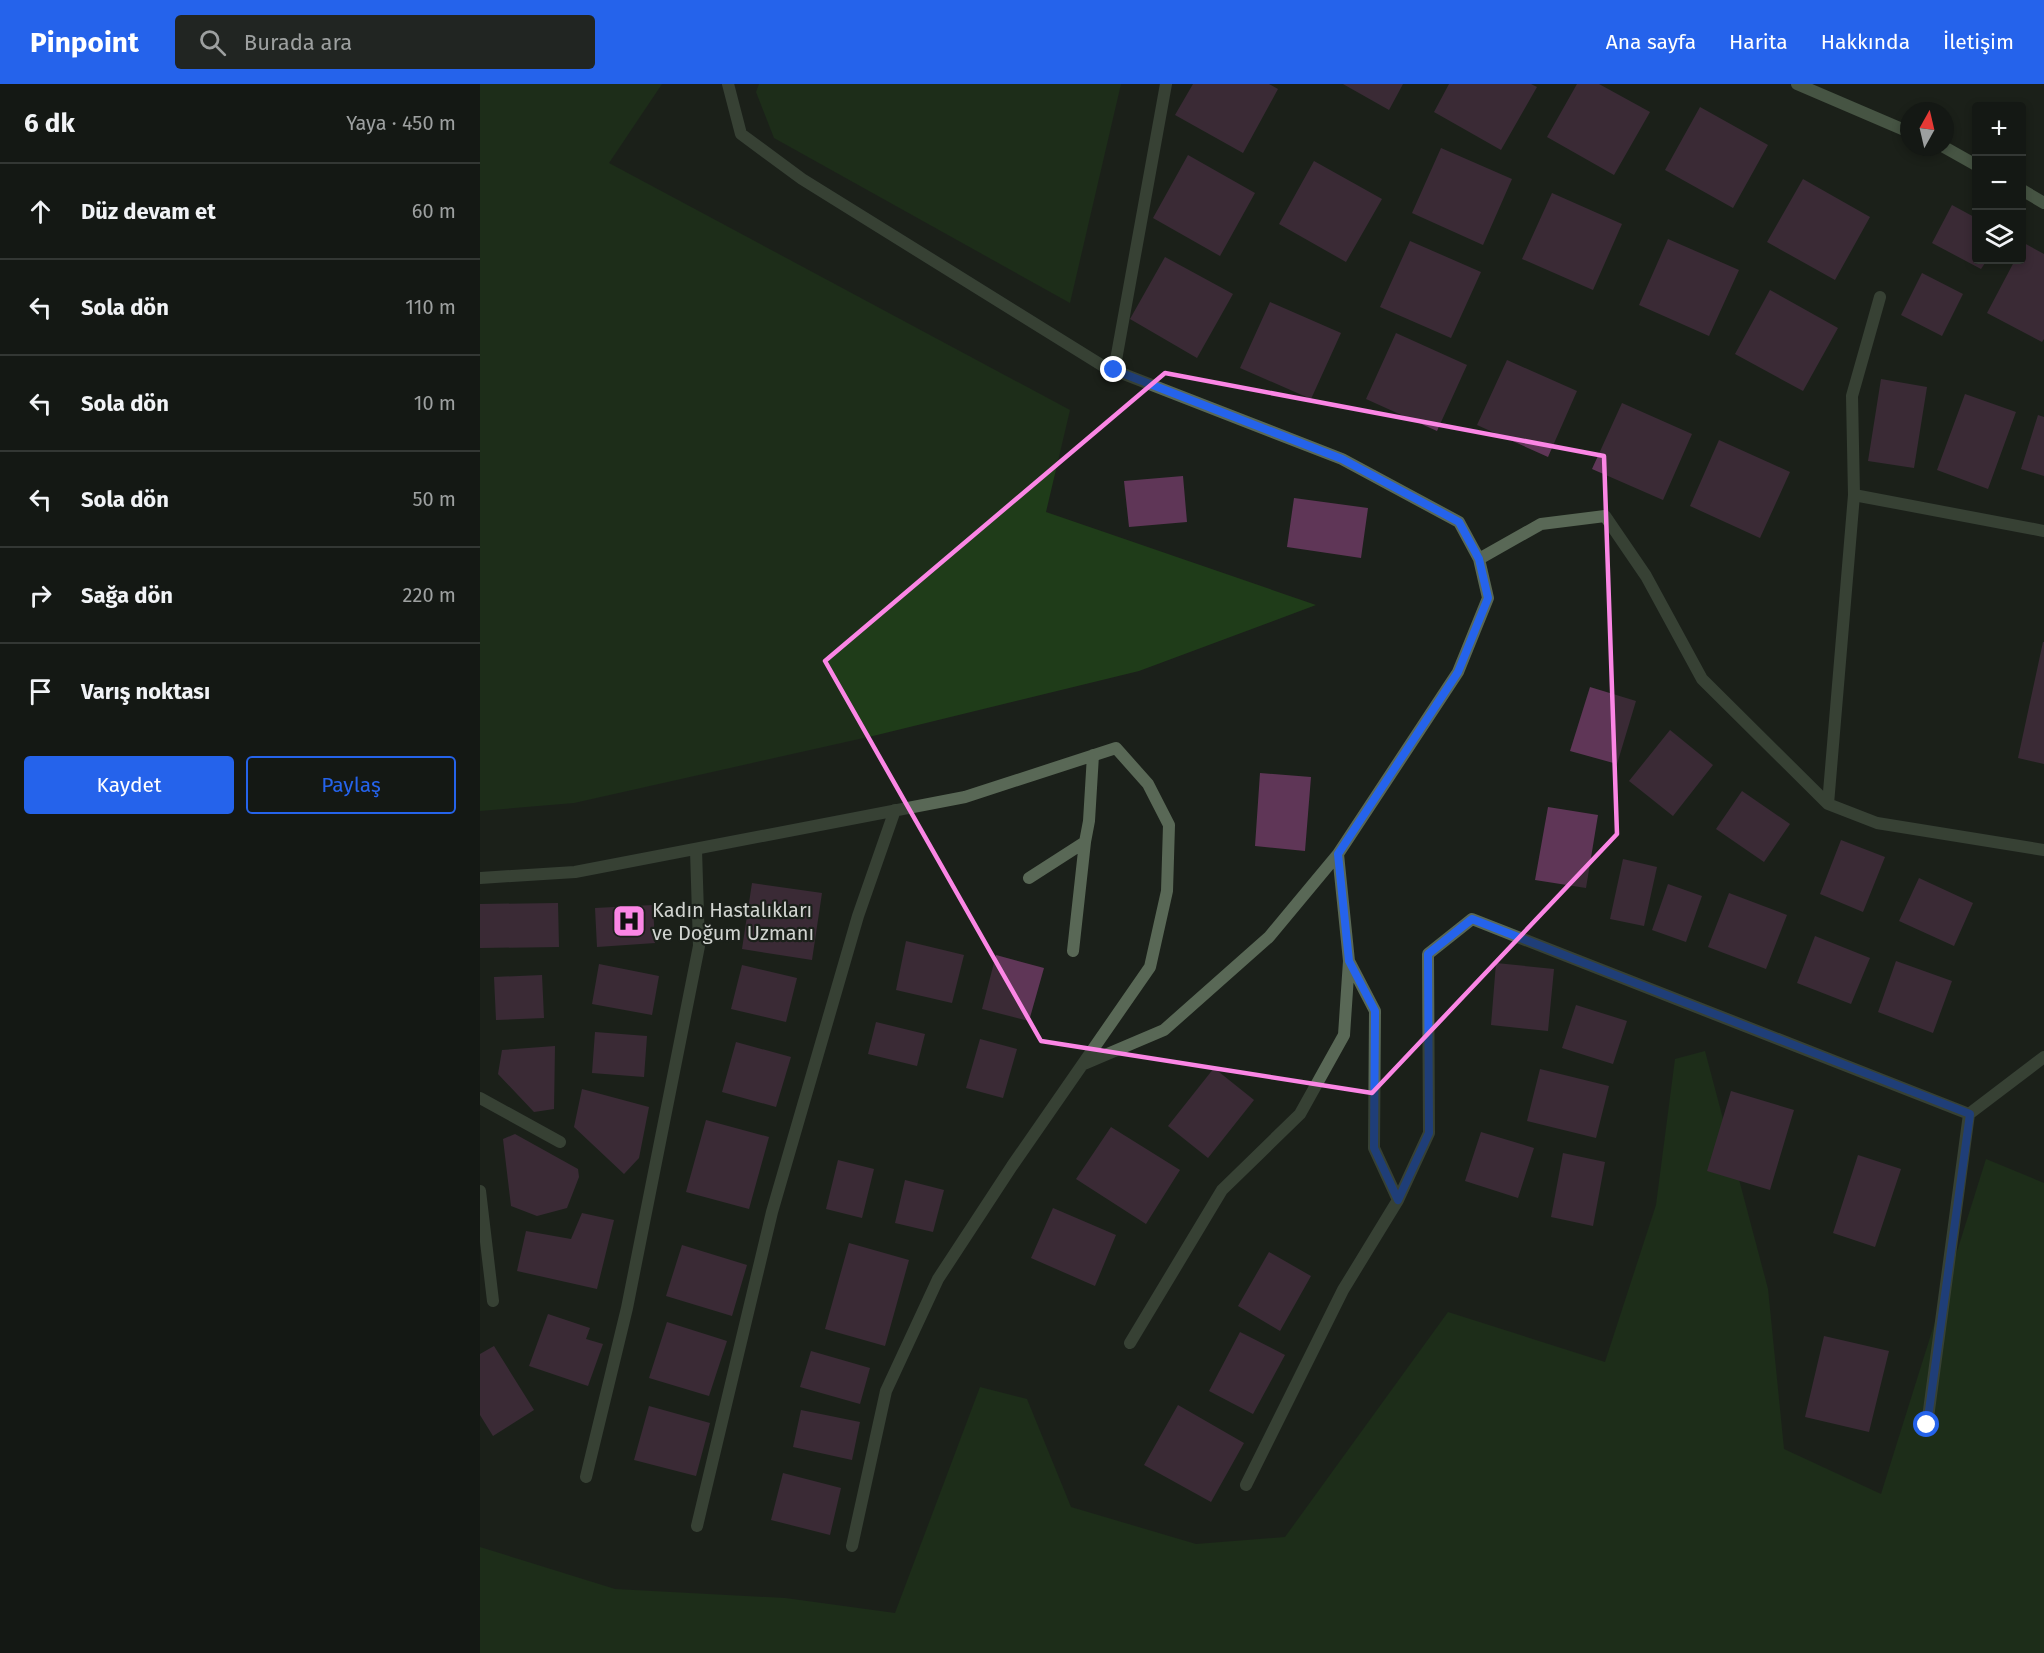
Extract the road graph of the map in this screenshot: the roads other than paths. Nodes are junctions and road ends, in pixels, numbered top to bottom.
1 (728, 84) edge
2 (1166, 84) edge
3 (1797, 84) edge
4 (1900, 128) edge
5 (1954, 152) edge
6 (1972, 162) edge
7 (2026, 192) edge
8 (2044, 203) edge
9 (1880, 297) dead end
10 (1114, 370) junction
11 (1854, 495) junction
12 (2044, 531) edge
13 (1479, 559) junction
14 (1093, 755) junction
15 (1828, 804) junction
16 (895, 810) junction
17 (1085, 842) junction
18 (696, 850) junction
19 (2044, 850) edge
20 (1338, 854) junction
21 (480, 878) edge
22 (1029, 878) dead end
23 (1073, 951) dead end
24 (1349, 961) junction
25 (2044, 1057) edge
26 (1084, 1064) junction
27 (480, 1098) edge
28 (1970, 1114) junction
29 (560, 1142) dead end
30 (480, 1191) edge
31 (1398, 1200) junction
32 (481, 1207) edge
33 (494, 1301) dead end
34 (1130, 1343) dead end
35 (1927, 1425) dead end
36 (586, 1477) dead end
37 (1246, 1485) dead end
38 (697, 1526) dead end
39 (852, 1546) dead end

1 - 10 street
2 - 10 street
3 - 4 street
5 - 6 street
7 - 8 street
9 - 11 street
10 - 13 street
11 - 12 street
11 - 15 street
13 - 15 street
13 - 20 street
14 - 16 street
14 - 17 street
14 - 26 street
15 - 19 street
16 - 18 street
16 - 38 street
17 - 22 street
17 - 23 street
18 - 21 street
18 - 36 street
20 - 24 street
20 - 26 street
24 - 31 street
24 - 34 street
25 - 28 street
26 - 39 street
27 - 29 street
28 - 31 street
28 - 35 street
30 - 32 street
31 - 37 street
32 - 33 street

